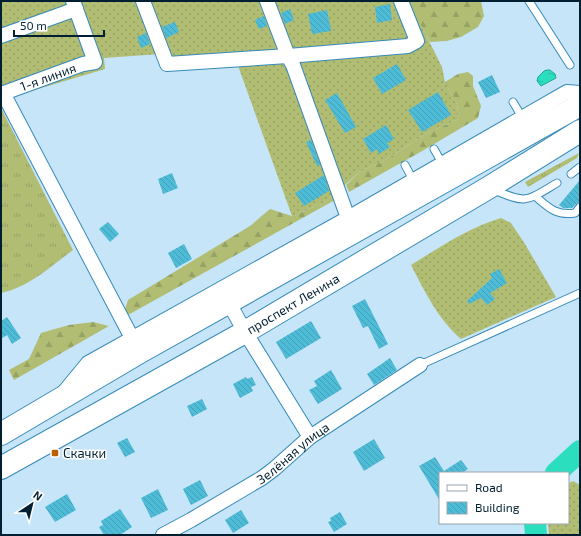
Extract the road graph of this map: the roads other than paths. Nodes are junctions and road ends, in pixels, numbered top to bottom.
1 (143, 1) edge
2 (267, 1) edge
3 (401, 1) edge
4 (529, 1) edge
5 (75, 5) edge
6 (1, 36) edge
7 (288, 56) junction
8 (570, 65) dead end
9 (580, 92) edge
10 (2, 94) edge
11 (514, 102) dead end
12 (580, 105) edge
13 (522, 117) junction
14 (580, 131) edge
15 (434, 149) dead end
16 (442, 163) junction
17 (405, 165) dead end
18 (580, 167) edge
19 (571, 174) dead end
20 (413, 180) junction
21 (557, 183) dead end
22 (488, 188) junction
23 (535, 196) junction
24 (580, 207) edge
25 (348, 218) junction
26 (580, 294) edge
27 (229, 303) junction
28 (245, 332) junction
29 (132, 338) junction
30 (420, 365) joint
31 (55, 401) junction
32 (1, 434) edge
33 (310, 437) junction
34 (1, 468) edge
35 (163, 535) edge

1 - 7 street
2 - 7 street
3 - 7 street
4 - 8 lane
5 - 6 street
5 - 10 street, 1-я линия
7 - 25 street
9 - 13 street
10 - 29 street
11 - 13 lane
12 - 27 highway
13 - 16 street
14 - 22 highway, проспект Ленина
15 - 16 lane
16 - 20 street
17 - 20 lane
18 - 19 lane
20 - 25 street
21 - 23 lane
22 - 23 lane
22 - 28 highway, проспект Ленина
23 - 24 lane
25 - 29 street
26 - 30 lane
27 - 28 street
27 - 31 highway
28 - 33 street
28 - 34 highway, проспект Ленина
29 - 31 street
30 - 33 street, Зелёная улица
31 - 32 highway
33 - 35 street, Зелёная улица

